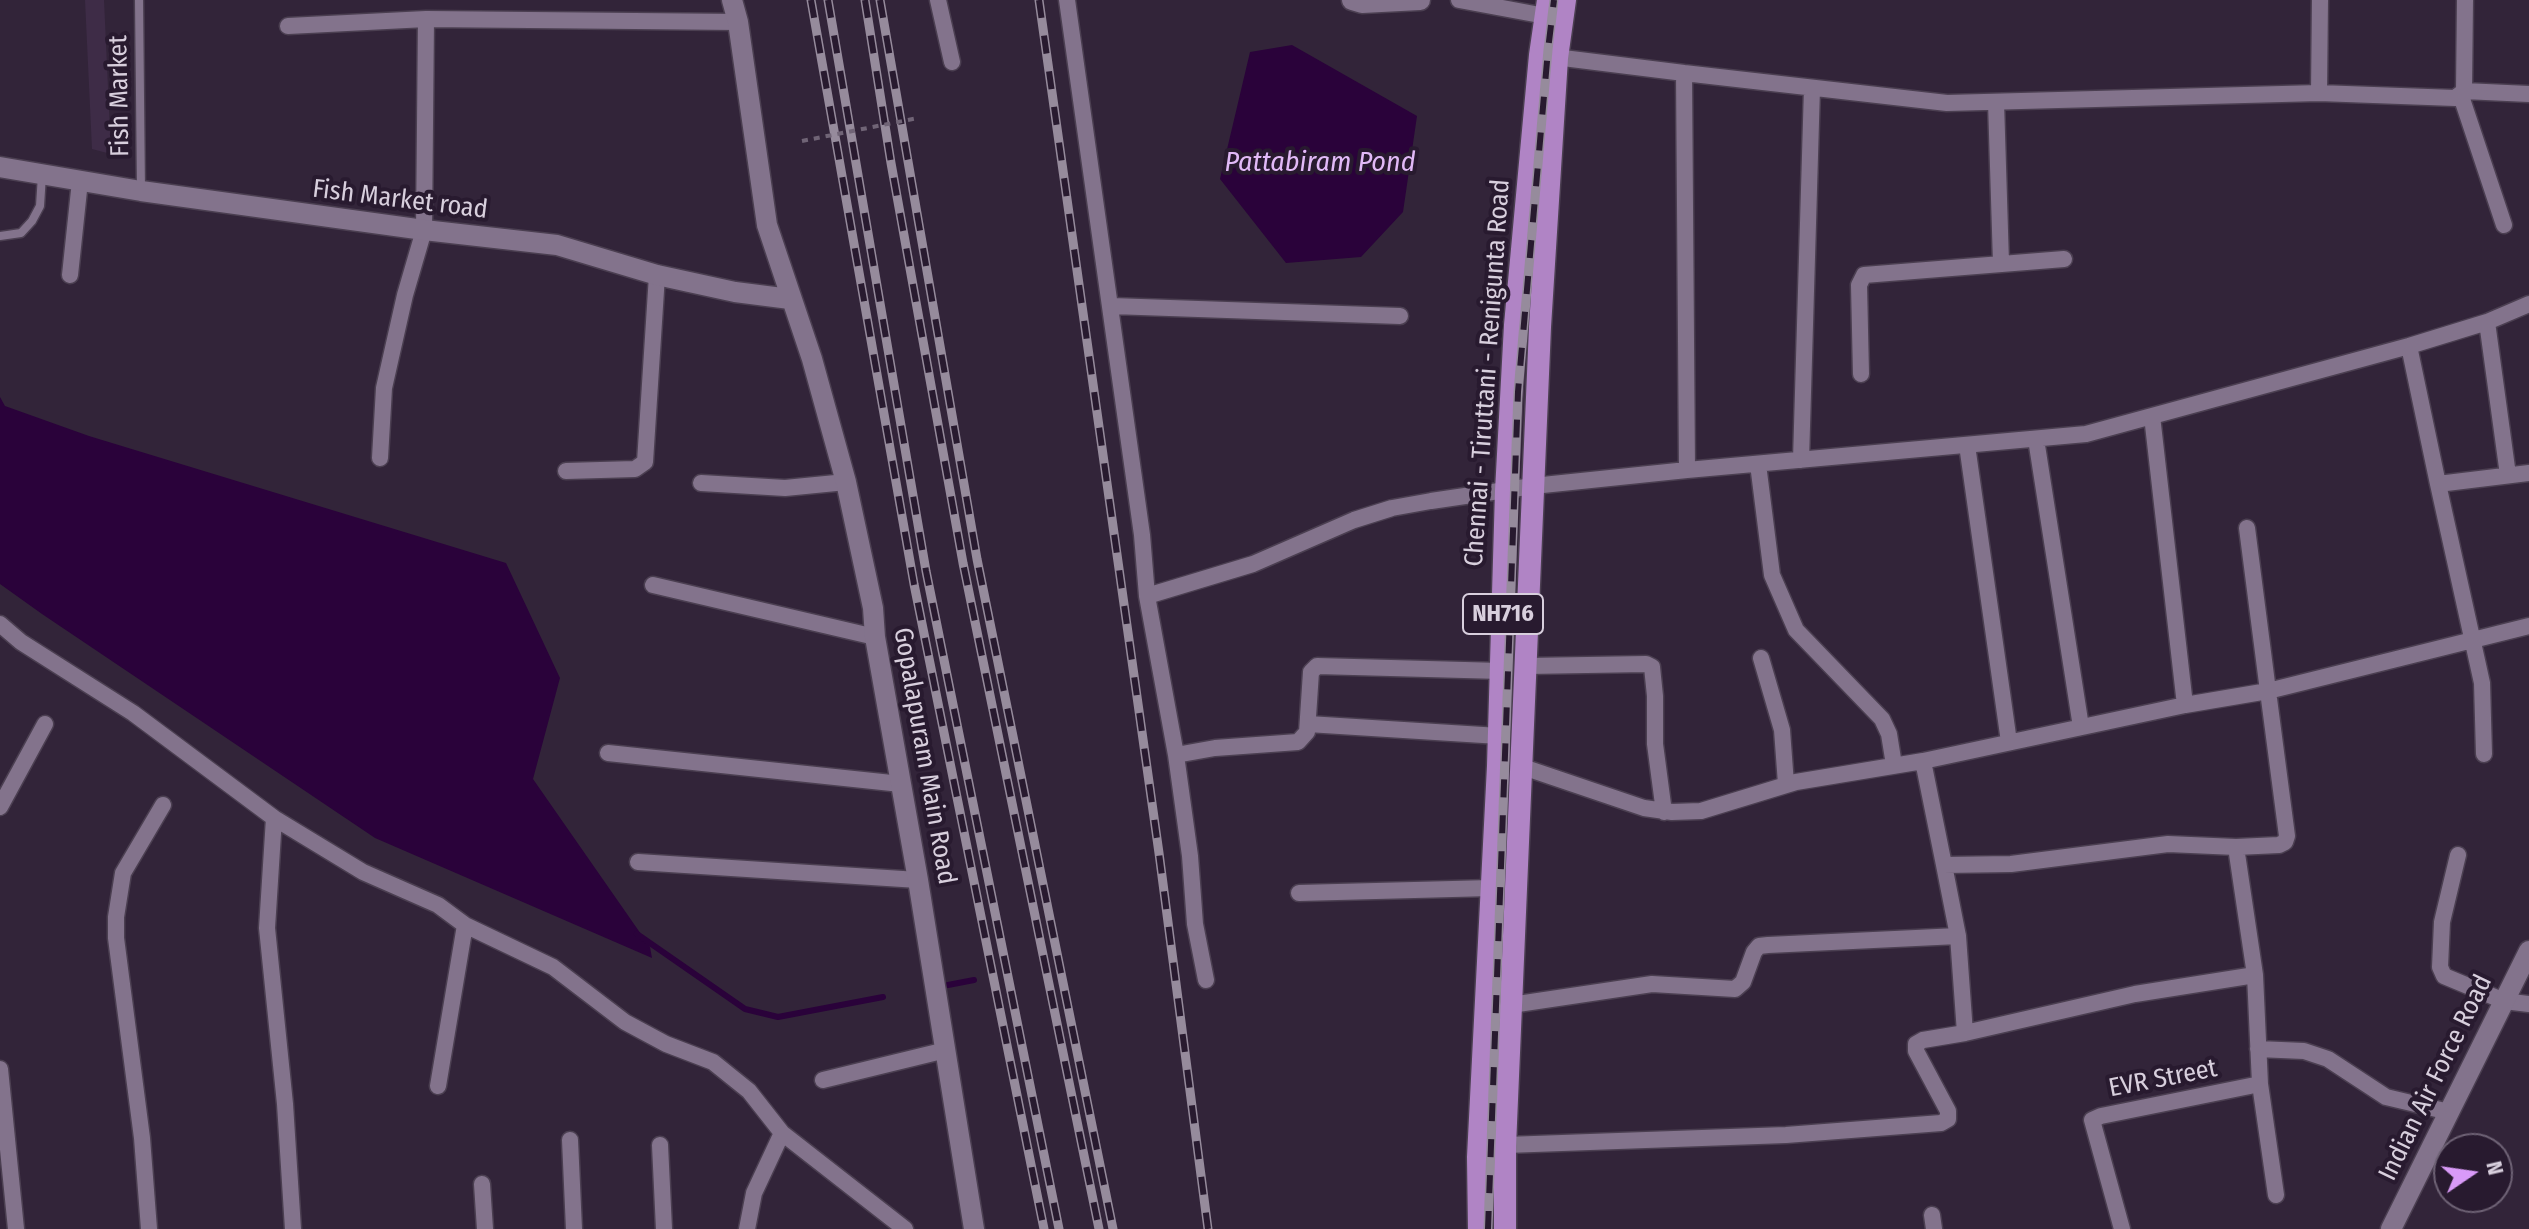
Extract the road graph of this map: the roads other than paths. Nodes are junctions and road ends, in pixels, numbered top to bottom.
1 (139, 0) edge
2 (732, 0) edge
3 (938, 0) edge
4 (1067, 0) edge
5 (1352, 0) edge
6 (1420, 0) edge
7 (1459, 0) edge
8 (2319, 0) edge
9 (2465, 0) edge
10 (1556, 9) edge
11 (426, 19) junction
12 (738, 22) junction
13 (288, 26) dead end
14 (1549, 56) junction
15 (952, 62) dead end
16 (1684, 73) junction
17 (1812, 88) junction
18 (2319, 93) junction
19 (2462, 93) junction
20 (2529, 94) edge
21 (1996, 102) junction
22 (0, 167) edge
23 (42, 174) junction
24 (80, 181) junction
25 (141, 191) junction
26 (2504, 225) dead end
27 (424, 230) junction
28 (0, 236) edge
29 (2064, 259) dead end
30 (2001, 263) junction
31 (70, 275) dead end
32 (657, 275) junction
33 (790, 299) junction
34 (2529, 304) edge
35 (1112, 306) junction
36 (1400, 316) dead end
37 (2487, 322) junction
38 (2409, 346) junction
39 (1861, 374) dead end
40 (2152, 416) junction
41 (2036, 439) junction
42 (1967, 445) junction
43 (380, 458) dead end
44 (1801, 460) junction
45 (1758, 464) junction
46 (1687, 470) junction
47 (566, 471) dead end
48 (2529, 473) edge
49 (2508, 475) junction
50 (846, 482) junction
51 (701, 483) dead end
52 (2438, 484) junction
53 (1533, 486) junction
54 (1506, 491) junction
55 (2247, 528) dead end
56 (653, 585) dead end
57 (1147, 596) junction
58 (0, 624) edge
59 (2529, 626) edge
60 (875, 637) junction
61 (2470, 640) junction
62 (1761, 658) dead end
63 (1527, 666) junction
64 (1501, 671) junction
65 (2268, 691) junction
66 (2185, 705) junction
67 (45, 724) dead end
68 (1308, 724) junction
69 (2081, 727) junction
70 (1499, 736) junction
71 (2009, 742) junction
72 (608, 753) dead end
73 (2484, 754) dead end
74 (1176, 755) junction
75 (1923, 761) junction
76 (1894, 765) junction
77 (1523, 767) junction
78 (901, 784) junction
79 (1786, 784) junction
80 (163, 805) dead end
81 (0, 807) edge
82 (1664, 812) junction
83 (274, 818) junction
84 (2236, 847) junction
85 (2458, 855) dead end
86 (638, 862) dead end
87 (1944, 865) junction
88 (918, 880) junction
89 (1491, 888) junction
90 (1299, 893) dead end
91 (465, 925) junction
92 (1958, 936) junction
93 (2529, 951) edge
94 (2255, 975) junction
95 (1206, 980) dead end
96 (2504, 1001) junction
97 (2529, 1004) edge
98 (1511, 1005) junction
99 (1965, 1033) junction
100 (2258, 1049) junction
101 (946, 1050) junction
102 (0, 1069) edge
103 (823, 1080) dead end
104 (2260, 1084) junction
105 (438, 1086) dead end
106 (2449, 1112) junction
107 (782, 1133) junction
108 (570, 1140) dead end
109 (660, 1145) dead end
110 (1478, 1146) junction
111 (1505, 1146) junction
112 (482, 1184) dead end
113 (2276, 1195) dead end
114 (16, 1229) edge
115 (149, 1229) edge
116 (293, 1229) edge
117 (485, 1229) edge
118 (574, 1229) edge
119 (664, 1229) edge
120 (747, 1229) edge
121 (905, 1229) edge
122 (974, 1229) edge
123 (1479, 1229) edge
124 (1505, 1229) edge
125 (2122, 1229) edge
126 (2391, 1229) edge

1 - 25 lane, Fish Market
2 - 12 street, Gopalapuram Main Road
3 - 15 street
4 - 35 street
5 - 6 street
7 - 10 street
8 - 18 street
9 - 19 street
10 - 14 highway, Chennai - Tiruttani - Renigunta Road / NH716
11 - 12 street
11 - 13 street
11 - 27 street
12 - 33 street, Gopalapuram Main Road
14 - 16 street
14 - 53 highway, Chennai - Tiruttani - Renigunta Road / NH716
14 - 54 highway, Chennai - Tiruttani - Renigunta Road / NH716
16 - 17 street
16 - 46 street
17 - 21 street
17 - 44 street
18 - 19 street
18 - 21 street
19 - 20 street
19 - 26 street
21 - 30 street
22 - 23 street, Fish Market road
23 - 24 street, Fish Market road
23 - 28 lane
24 - 25 street, Fish Market road
24 - 31 street
25 - 27 street, Fish Market road
27 - 32 street, Fish Market road
27 - 43 street
29 - 30 street
30 - 39 street
32 - 33 street, Fish Market road
32 - 47 street
33 - 50 street, Gopalapuram Main Road
34 - 37 street
35 - 36 street
35 - 57 street
37 - 38 street
37 - 49 street
38 - 40 street
38 - 52 street
40 - 41 street
40 - 66 street
41 - 42 street
41 - 69 street
42 - 44 street
42 - 71 street
44 - 45 street
45 - 46 street
45 - 76 street
46 - 53 street
48 - 49 street
49 - 52 street
50 - 51 street
50 - 60 street, Gopalapuram Main Road
52 - 61 street
53 - 54 street
53 - 63 highway, Chennai - Tiruttani - Renigunta Road / NH716
54 - 57 street
54 - 64 highway, Chennai - Tiruttani - Renigunta Road / NH716
55 - 65 street
56 - 60 street
57 - 74 street
58 - 83 street
59 - 61 street
60 - 78 street, Gopalapuram Main Road
61 - 65 street
61 - 73 street
62 - 79 street
63 - 77 highway, Chennai - Tiruttani - Renigunta Road / NH716
63 - 82 street
64 - 68 street
64 - 70 highway, Chennai - Tiruttani - Renigunta Road / NH716
65 - 66 street
65 - 84 street
66 - 69 street
67 - 81 street
68 - 70 street
68 - 74 street
69 - 71 street
70 - 89 highway, Chennai - Tiruttani - Renigunta Road / NH716
71 - 75 street
72 - 78 street
74 - 95 street
75 - 76 street
75 - 87 street
76 - 79 street
77 - 82 street
77 - 98 highway, Chennai - Tiruttani - Renigunta Road / NH716
78 - 88 street, Gopalapuram Main Road
79 - 82 street
80 - 115 street
83 - 91 street
83 - 116 street
84 - 87 street
84 - 94 street
85 - 96 street
86 - 88 street
87 - 92 street
88 - 101 street, Gopalapuram Main Road
89 - 90 street
89 - 110 highway, Chennai - Tiruttani - Renigunta Road / NH716
91 - 105 street
91 - 107 street
92 - 98 street
92 - 99 street
93 - 96 street, Indian Air Force Road
94 - 99 street
94 - 100 street
96 - 97 street
96 - 106 street, Indian Air Force Road
98 - 111 highway, Chennai - Tiruttani - Renigunta Road / NH716
99 - 111 street
100 - 104 street
100 - 106 street
101 - 103 street
101 - 122 street, Gopalapuram Main Road
102 - 114 street
104 - 113 street
104 - 125 street, EVR Street
106 - 126 street, Indian Air Force Road
107 - 120 street
107 - 121 street
108 - 118 street
109 - 119 street
110 - 111 street
110 - 123 highway, Chennai - Tiruttani - Renigunta Road / NH716
111 - 124 highway, Chennai - Tiruttani - Renigunta Road / NH716
112 - 117 street

